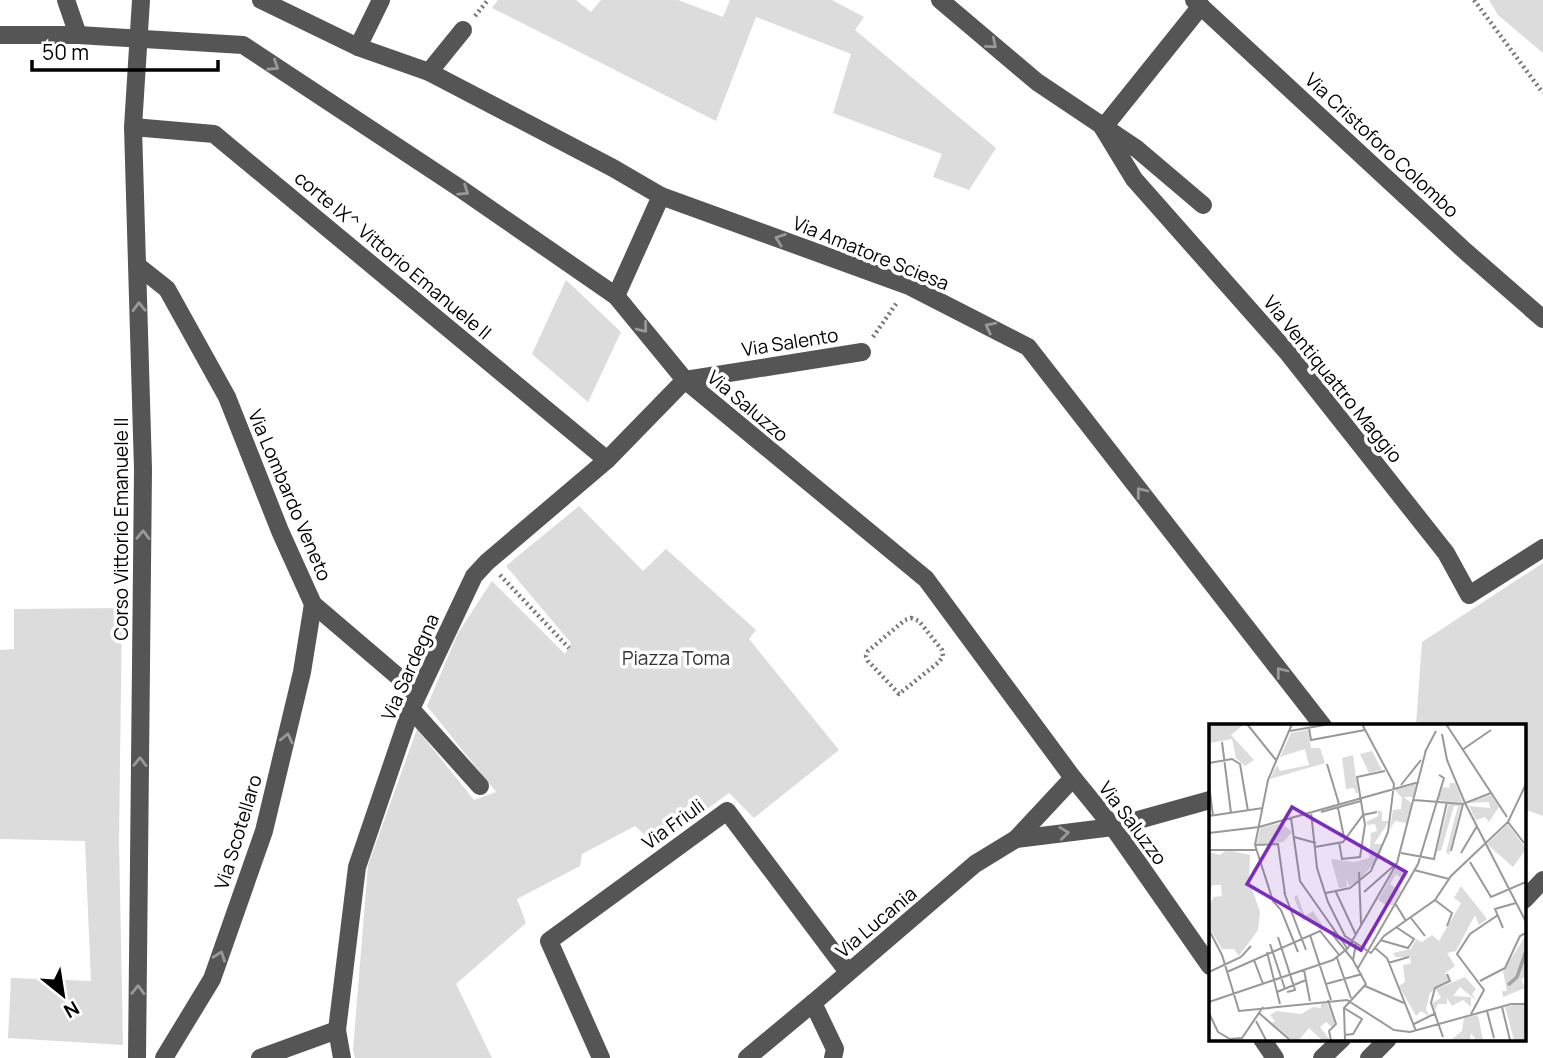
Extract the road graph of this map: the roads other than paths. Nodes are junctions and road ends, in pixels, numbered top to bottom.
1 (66, 0) edge
2 (141, 0) edge
3 (261, 0) edge
4 (381, 0) edge
5 (940, 0) edge
6 (1198, 3) edge
7 (463, 30) dead end
8 (0, 35) edge
9 (78, 35) junction
10 (138, 40) junction
11 (358, 47) junction
12 (429, 72) junction
13 (133, 127) junction
14 (1103, 128) junction
15 (662, 196) junction
16 (1203, 205) dead end
17 (138, 266) junction
18 (617, 296) junction
19 (1543, 318) edge
20 (862, 352) road end
21 (685, 380) junction
22 (607, 460) junction
23 (1543, 548) edge
24 (313, 604) junction
25 (411, 709) junction
26 (1321, 724) edge
27 (1073, 778) junction
28 (480, 786) dead end
29 (1209, 800) edge
30 (1113, 827) junction
31 (1016, 839) junction
32 (1543, 880) edge
33 (1526, 898) edge
34 (1209, 965) edge
35 (848, 972) junction
36 (813, 1003) junction
37 (337, 1030) junction
38 (1263, 1040) edge
39 (1341, 1040) edge
40 (1387, 1040) edge
41 (837, 1055) edge
42 (137, 1058) edge
43 (164, 1058) edge
44 (260, 1058) edge
45 (342, 1058) edge
46 (600, 1058) edge
47 (747, 1058) edge
48 (1275, 1058) edge
49 (1322, 1058) edge
50 (1369, 1058) edge

1 - 9 street
2 - 10 street, Corso Vittorio Emanuele II
3 - 11 street, Via Amatore Sciesa
4 - 11 street
5 -> 14 street, Via Ventiquattro Maggio
6 - 14 street
6 - 19 street, Via Cristoforo Colombo
7 - 12 street
8 - 9 street, Via Saluzzo
9 - 10 street, Via Saluzzo
10 - 13 street, Corso Vittorio Emanuele II
10 -> 18 street, Via Saluzzo
11 - 12 street, Via Amatore Sciesa
12 - 15 street, Via Amatore Sciesa
13 - 17 street, Corso Vittorio Emanuele II
13 - 22 street, corte IX^ Vittorio Emanuele II
14 - 16 street, Via Ventiquattro Maggio
14 - 23 street, Via Ventiquattro Maggio
15 - 18 street
26 -> 15 street, Via Amatore Sciesa
17 - 24 street, Via Lombardo Veneto
42 -> 17 street, Corso Vittorio Emanuele II
18 -> 21 street, Via Saluzzo
20 - 21 street, Via Salento
21 - 22 street, Via Sardegna
21 - 27 street, Via Saluzzo
22 - 25 street, Via Sardegna
24 - 25 street, Via Lombardo Veneto
43 -> 24 street, Via Scotellaro
25 - 28 street, Via Lombardo Veneto
25 - 37 street, Via Sardegna
27 - 30 street, Via Saluzzo
27 - 31 street, Via Lucania
29 - 30 street, Via Lucania
31 -> 30 street, Via Lucania
30 - 34 street, Via Saluzzo
31 - 35 street, Via Lucania
32 - 33 street
35 - 36 street, Via Lucania
35 - 46 street, Via Friuli
36 - 41 street
36 - 47 street, Via Lucania
37 - 44 street
37 - 45 street, Via Sardegna
38 - 48 street
39 - 49 street
40 - 50 street

